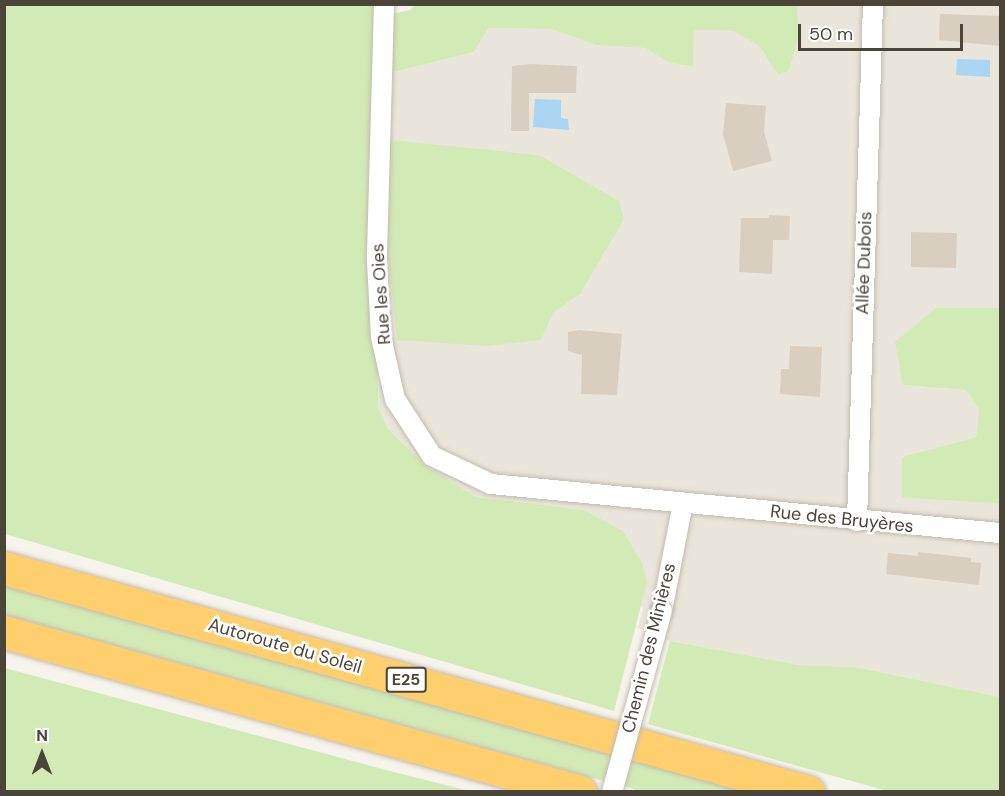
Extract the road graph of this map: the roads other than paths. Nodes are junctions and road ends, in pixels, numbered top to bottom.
1 (384, 4) edge
2 (873, 4) edge
3 (683, 503) junction
4 (857, 521) junction
5 (1000, 533) edge
6 (4, 568) edge
7 (4, 632) edge
8 (580, 792) edge
9 (612, 792) edge
10 (808, 792) edge

1 - 3 street, Rue les Oies
2 - 4 street, Allée Dubois
3 - 4 street, Rue des Bruyères
3 - 9 street, Chemin des Minières, bridge
4 - 5 street, Rue des Bruyères
6 - 10 highway, Autoroute du Soleil / E25
7 - 8 highway

